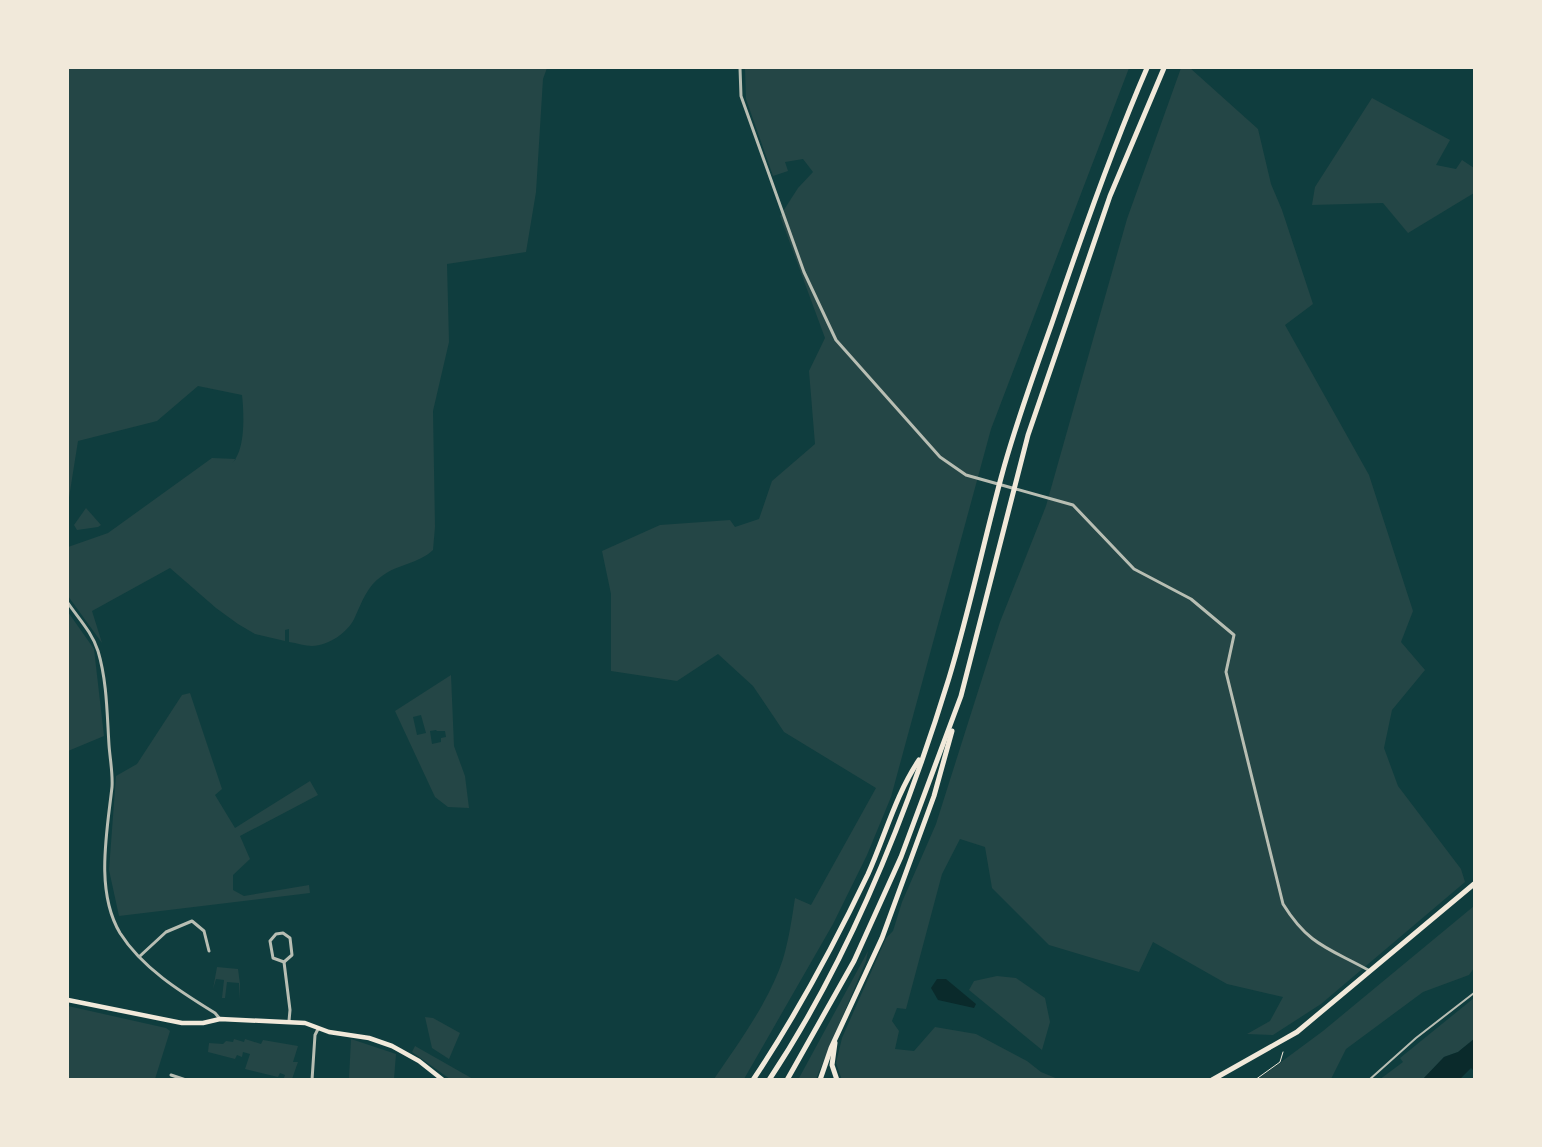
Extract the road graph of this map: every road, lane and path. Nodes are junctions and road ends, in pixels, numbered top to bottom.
1 (740, 68) edge
2 (1147, 68) edge
3 (1164, 68) edge
4 (68, 603) edge
5 (961, 696) junction
6 (925, 751) junction
7 (1474, 884) edge
8 (209, 951) dead end
9 (140, 956) junction
10 (284, 962) junction
11 (1370, 971) junction
12 (1474, 993) edge
13 (68, 1000) edge
14 (220, 1019) junction
15 (288, 1022) junction
16 (318, 1029) junction
17 (835, 1043) junction
18 (1283, 1052) dead end
19 (171, 1074) dead end
20 (186, 1080) edge
21 (312, 1080) edge
22 (444, 1080) edge
23 (753, 1080) edge
24 (769, 1080) edge
25 (787, 1080) edge
26 (820, 1080) edge
27 (837, 1080) edge
28 (1212, 1080) edge
29 (1255, 1080) edge
30 (1369, 1080) edge

1 - 11 street
2 - 6 main road
3 - 5 main road
4 - 9 street
5 - 17 main road
5 - 25 main road
6 - 23 main road
6 - 24 main road
7 - 11 main road
8 - 9 street
9 - 14 street
10 - 10 street
10 - 15 street
11 - 28 main road
12 - 30 lane
13 - 14 main road
14 - 15 main road
15 - 16 main road
16 - 21 street
16 - 22 main road
17 - 26 main road
17 - 27 main road
18 - 29 path
19 - 20 street

